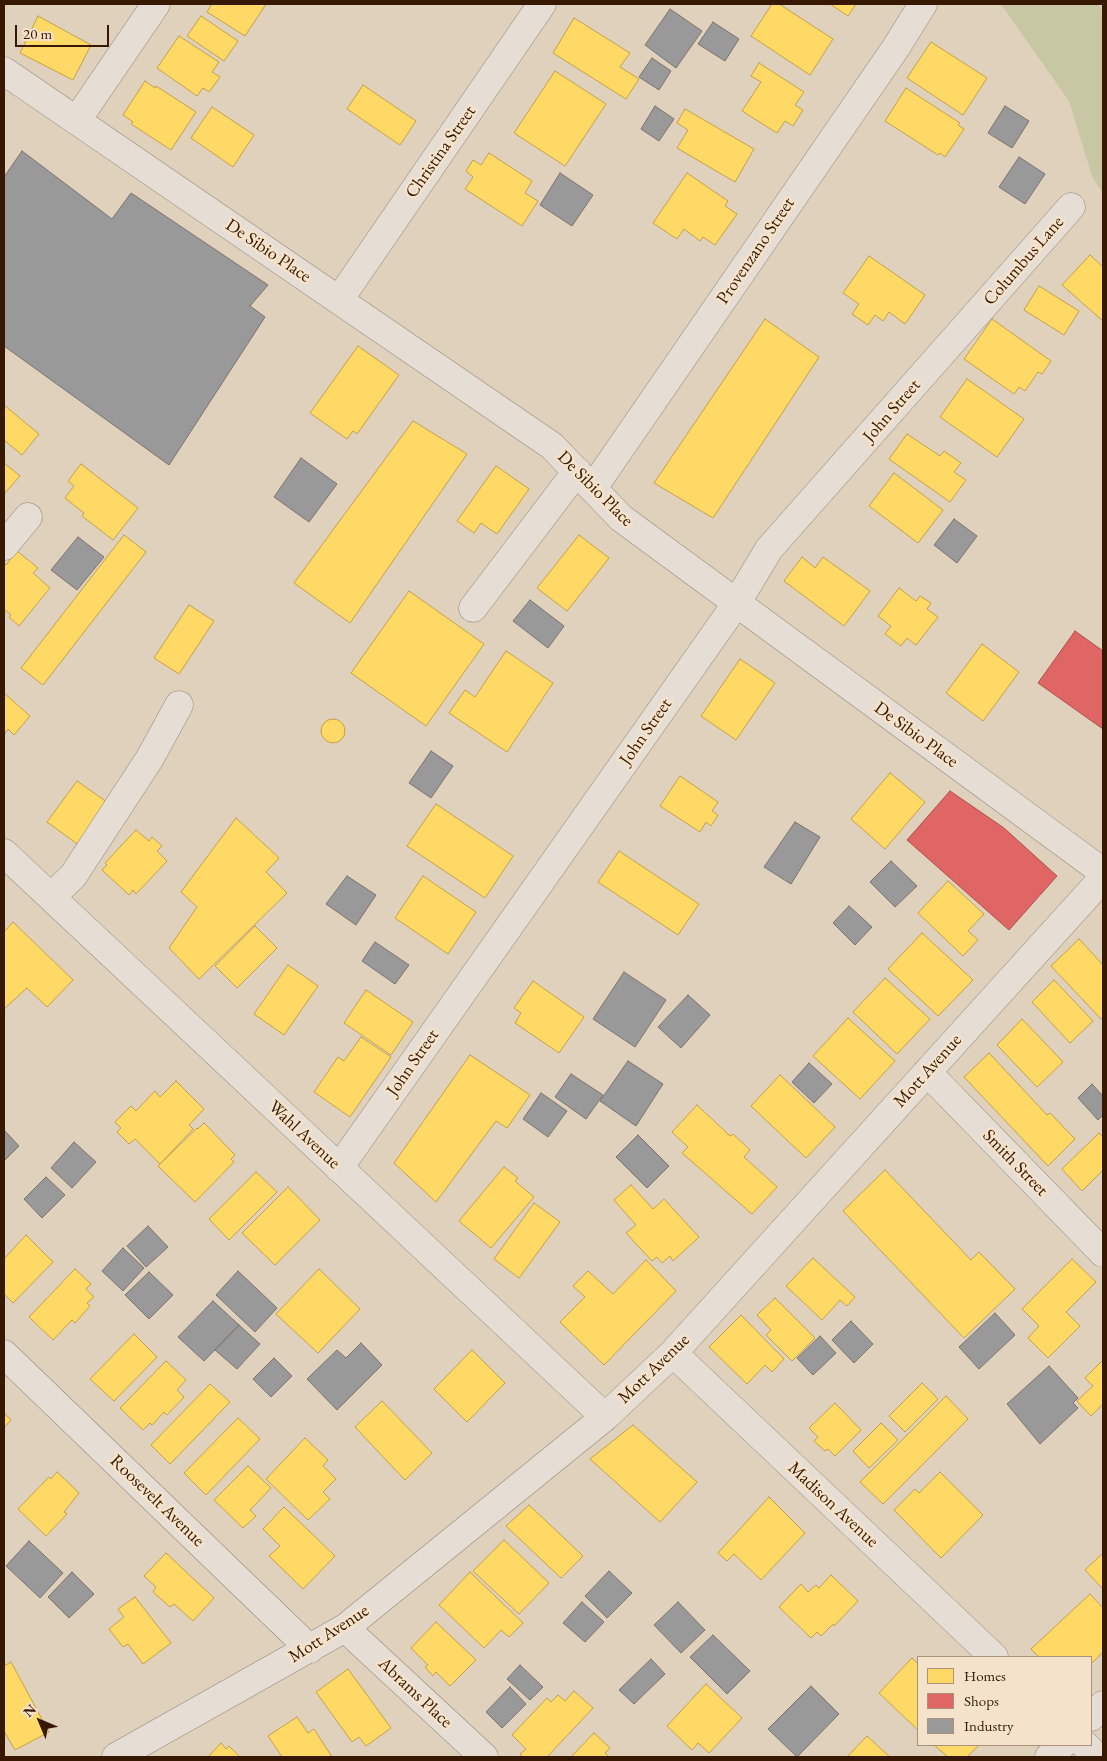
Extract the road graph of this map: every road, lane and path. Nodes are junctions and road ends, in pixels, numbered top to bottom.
1 (156, 4) edge
2 (542, 4) edge
3 (920, 8) edge
4 (4, 71) edge
5 (77, 120) junction
6 (1071, 207) dead end
7 (339, 300) junction
8 (977, 314) joint
9 (585, 480) junction
10 (28, 517) dead end
11 (4, 546) edge
12 (736, 604) junction
13 (473, 608) dead end
14 (179, 705) dead end
15 (4, 853) edge
16 (1103, 872) edge
17 (1103, 878) edge
18 (51, 898) junction
19 (928, 1072) junction
20 (339, 1168) junction
21 (1103, 1254) edge
22 (673, 1353) junction
23 (4, 1354) edge
24 (605, 1416) junction
25 (345, 1628) junction
26 (310, 1649) junction
27 (993, 1656) edge
28 (1103, 1705) edge
29 (1092, 1716) edge
30 (1061, 1746) edge
31 (1086, 1746) edge
32 (116, 1757) edge
33 (484, 1757) edge
34 (1049, 1757) edge
35 (1097, 1757) edge

1 - 5 street
2 - 7 street, Christina Street
3 - 9 street, Provenzano Street
4 - 5 street, De Sibio Place
5 - 7 street, De Sibio Place
6 - 8 street, Columbus Lane
7 - 9 street, De Sibio Place
8 - 12 street, John Street
9 - 12 street, De Sibio Place
9 - 13 street, Provenzano Street
10 - 11 street
12 - 16 street, De Sibio Place
12 - 20 street, John Street
14 - 18 street
15 - 18 street, Wahl Avenue
17 - 19 street, Mott Avenue
18 - 20 street, Wahl Avenue
19 - 21 street, Smith Street
19 - 22 street, Mott Avenue
20 - 24 street, Wahl Avenue
22 - 24 street, Mott Avenue
22 - 27 street, Madison Avenue
23 - 26 street, Roosevelt Avenue
24 - 25 street, Mott Avenue
25 - 26 street, Mott Avenue
25 - 33 street, Abrams Place
26 - 32 street, Mott Avenue
28 - 29 street
30 - 34 street
31 - 35 street

